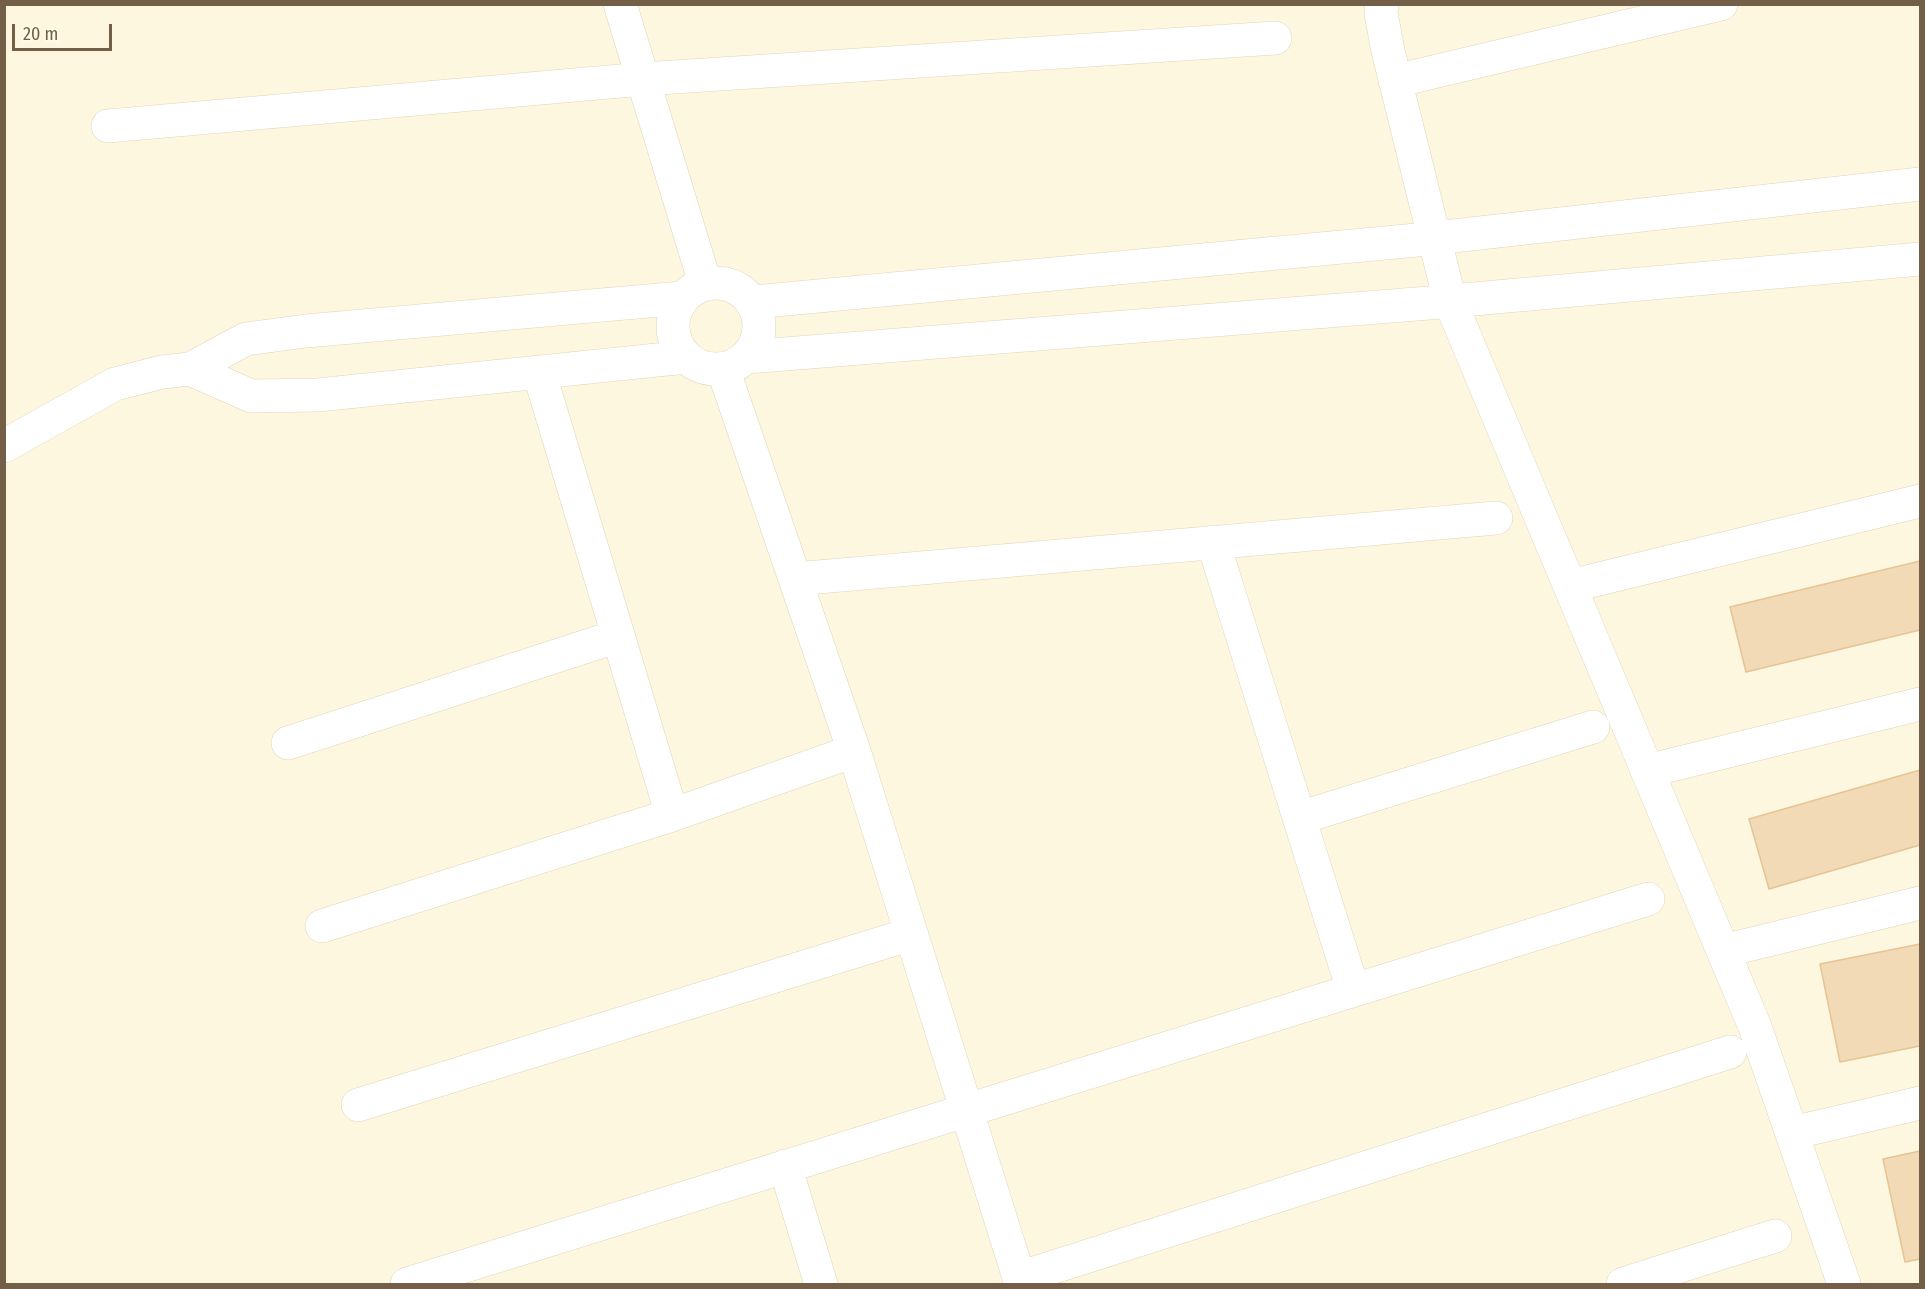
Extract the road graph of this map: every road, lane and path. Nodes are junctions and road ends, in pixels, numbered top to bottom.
1 (620, 4) edge
2 (1382, 4) edge
3 (1721, 4) edge
4 (1275, 38) dead end
5 (643, 79) junction
6 (1395, 81) junction
7 (108, 126) dead end
8 (1920, 184) edge
9 (1434, 238) junction
10 (1920, 259) edge
11 (694, 290) junction
12 (1450, 301) junction
13 (754, 302) junction
14 (686, 357) junction
15 (735, 363) junction
16 (190, 369) junction
17 (539, 372) junction
18 (4, 446) edge
19 (1920, 501) edge
20 (1496, 518) dead end
21 (1213, 542) junction
22 (795, 579) junction
23 (1570, 586) junction
24 (618, 636) junction
25 (1920, 704) edge
26 (1593, 727) dead end
27 (288, 743) dead end
28 (854, 752) junction
29 (1647, 771) junction
30 (672, 815) junction
31 (1299, 818) junction
32 (1648, 899) dead end
33 (1920, 903) edge
34 (322, 927) dead end
35 (911, 934) junction
36 (1723, 951) junction
37 (1353, 990) junction
38 (1730, 1052) dead end
39 (1920, 1103) edge
40 (358, 1105) dead end
41 (966, 1110) junction
42 (1792, 1133) junction
43 (785, 1166) junction
44 (1774, 1236) dead end
45 (1697, 1273) edge
46 (1020, 1281) edge
47 (407, 1284) edge
48 (821, 1284) edge
49 (1623, 1284) edge
50 (1844, 1284) edge

1 - 5 street
2 - 6 street
3 - 6 street
4 - 5 street
5 - 7 street
5 - 11 street
6 - 9 street
8 - 9 street
9 - 12 street
9 - 13 street
10 - 12 street
11 - 13 street
11 - 14 street
11 - 16 street
12 - 15 street
12 - 23 street
13 - 15 street
14 - 15 street
14 - 17 street
15 - 22 street
16 - 17 street
16 - 18 street
17 - 24 street
19 - 23 street
20 - 21 street
21 - 22 street
21 - 31 street
22 - 28 street
23 - 29 street
24 - 27 street
24 - 30 street
25 - 29 street
26 - 31 street
28 - 30 street
28 - 35 street
29 - 36 street
30 - 34 street
31 - 37 street
32 - 37 street
33 - 36 street
35 - 40 street
35 - 41 street
36 - 42 street
37 - 41 street
38 - 46 street
39 - 42 street
41 - 43 street
41 - 46 street
42 - 50 street
43 - 47 street
43 - 48 street
44 - 45 street
45 - 49 street

